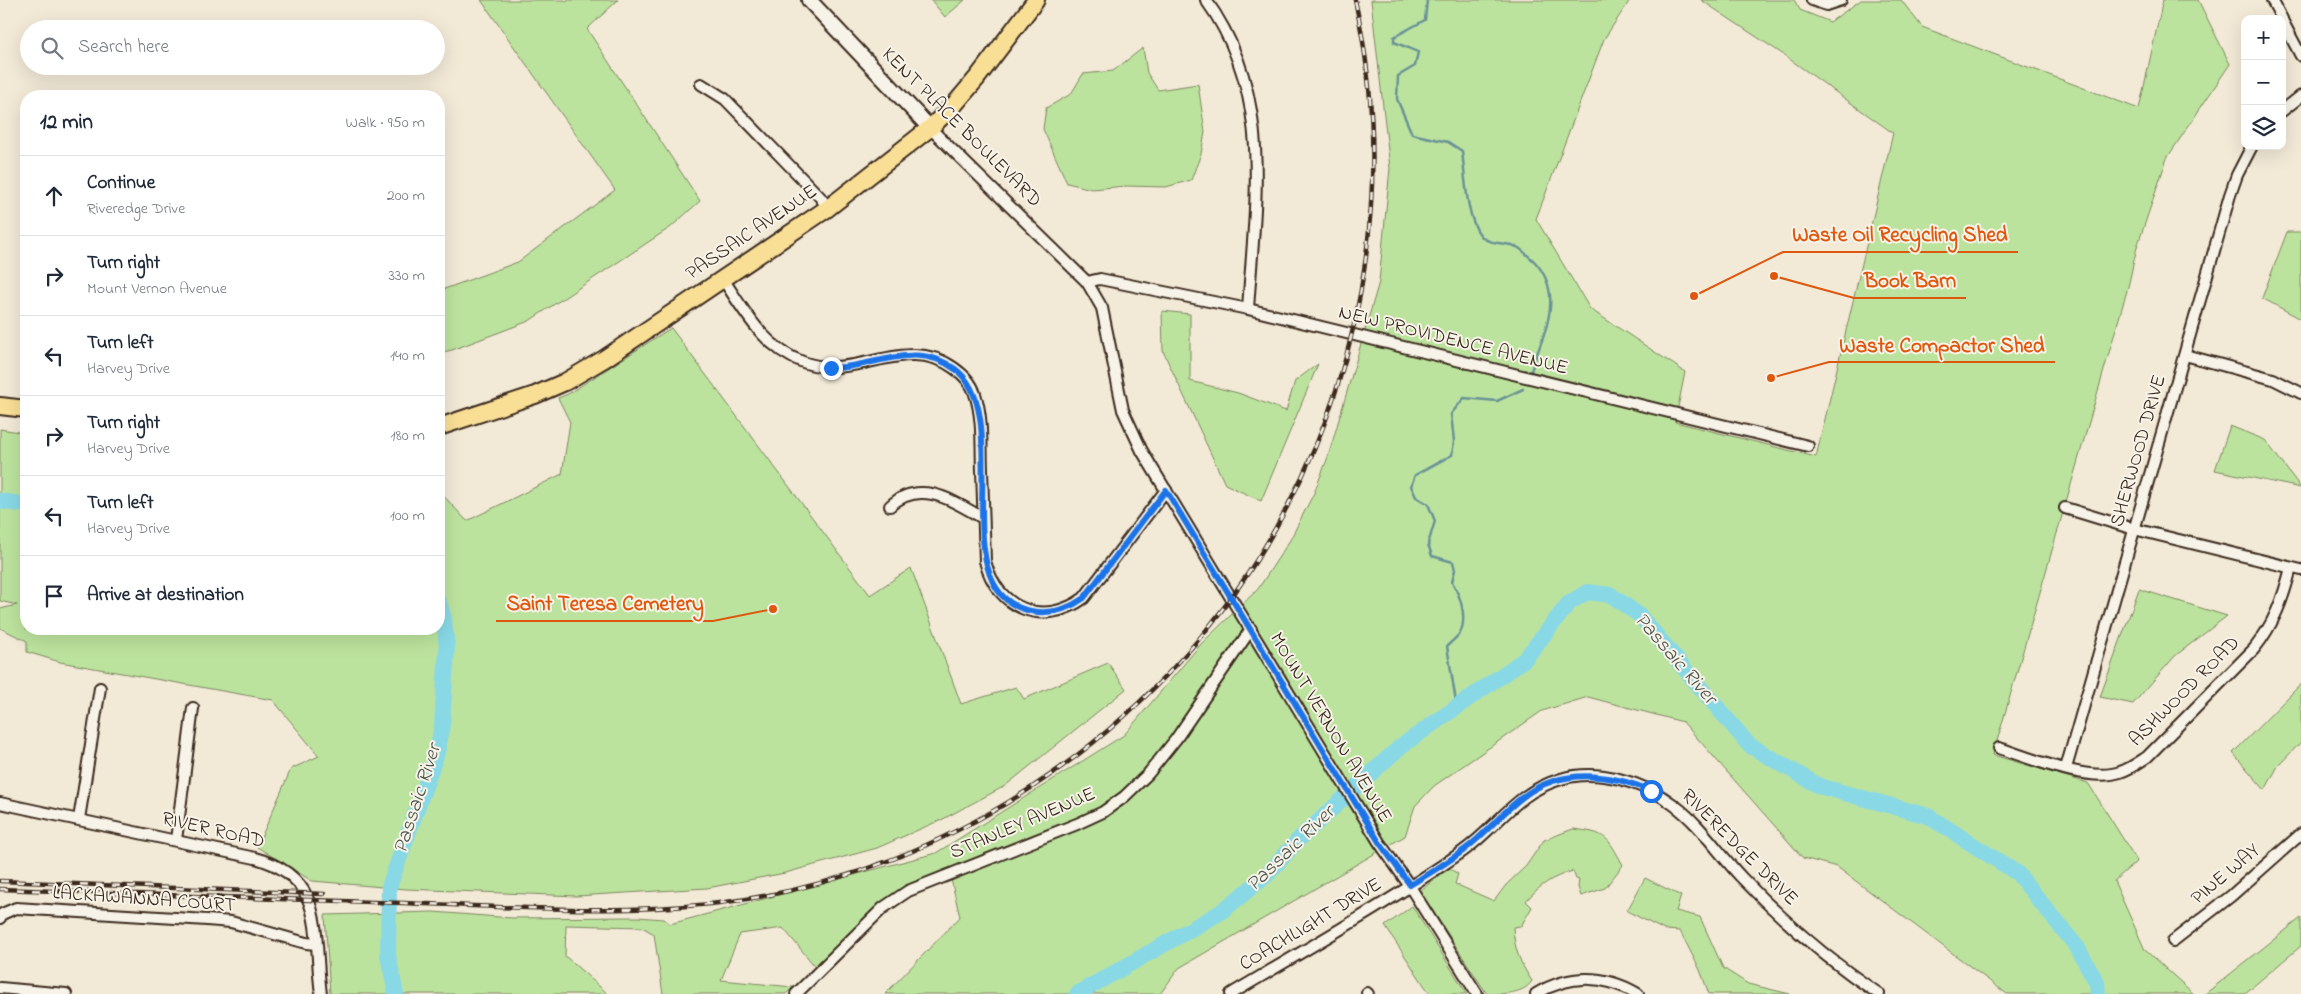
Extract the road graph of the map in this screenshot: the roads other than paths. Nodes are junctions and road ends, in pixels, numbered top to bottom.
1 (809, 0) edge
2 (1036, 0) edge
3 (1206, 0) edge
4 (1812, 0) edge
5 (1841, 0) edge
6 (2272, 0) edge
7 (2280, 15) edge
8 (2286, 27) edge
9 (2301, 56) edge
10 (701, 84) dead end
11 (2301, 96) edge
12 (2286, 108) edge
13 (930, 128) junction
14 (2250, 150) edge
15 (828, 208) junction
16 (723, 279) junction
17 (1087, 282) junction
18 (1248, 309) junction
19 (2185, 354) junction
20 (2301, 393) edge
21 (0, 406) edge
22 (20, 408) edge
23 (445, 425) edge
24 (1808, 446) dead end
25 (1166, 490) junction
26 (890, 506) dead end
27 (2065, 508) dead end
28 (983, 518) junction
29 (2134, 529) junction
30 (2296, 569) edge
31 (1251, 629) junction
32 (100, 688) dead end
33 (193, 708) dead end
34 (1999, 748) dead end
35 (2066, 768) junction
36 (0, 803) edge
37 (79, 819) junction
38 (2301, 834) edge
39 (176, 840) junction
40 (1410, 885) junction
41 (0, 918) edge
42 (2173, 941) dead end
43 (316, 944) junction
44 (0, 988) edge
45 (66, 994) edge
46 (321, 994) edge
47 (796, 994) edge
48 (1231, 994) edge
49 (1477, 994) edge
50 (1536, 994) edge
51 (1638, 994) edge
52 (1879, 994) edge

1 - 13 street, KENT PLACE BOULEVARD
2 - 13 main road, PASSAIC AVENUE
3 - 18 street
4 - 5 street
6 - 7 street
8 - 9 street
10 - 15 street
11 - 12 street
13 - 15 main road, PASSAIC AVENUE
13 - 17 street, KENT PLACE BOULEVARD
14 - 19 street, SHERWOOD DRIVE
15 - 16 main road, PASSAIC AVENUE
16 - 23 main road, PASSAIC AVENUE
16 - 28 street
17 - 18 street, NEW PROVIDENCE AVENUE
17 - 25 street, MOUNT VERNON AVENUE
18 - 24 street, NEW PROVIDENCE AVENUE
19 - 20 street
19 - 29 street, SHERWOOD DRIVE
21 - 22 main road
25 - 28 street
25 - 31 street, MOUNT VERNON AVENUE
26 - 28 street
27 - 29 street
29 - 30 street
29 - 35 street, SHERWOOD DRIVE
30 - 35 street, ASHWOOD ROAD
31 - 40 street, MOUNT VERNON AVENUE
31 - 47 street, STANLEY AVENUE
32 - 37 street
33 - 39 street
34 - 35 street, ASHWOOD ROAD
36 - 37 street, RIVER ROAD
37 - 39 street, RIVER ROAD
38 - 42 street, PINE WAY
39 - 43 street, RIVER ROAD
40 - 48 street, COACHLIGHT DRIVE
40 - 49 street, MOUNT VERNON AVENUE
40 - 52 street, RIVEREDGE DRIVE
41 - 43 street, LACKAWANNA COURT
43 - 46 street, RIVER ROAD
44 - 45 street
50 - 51 street

